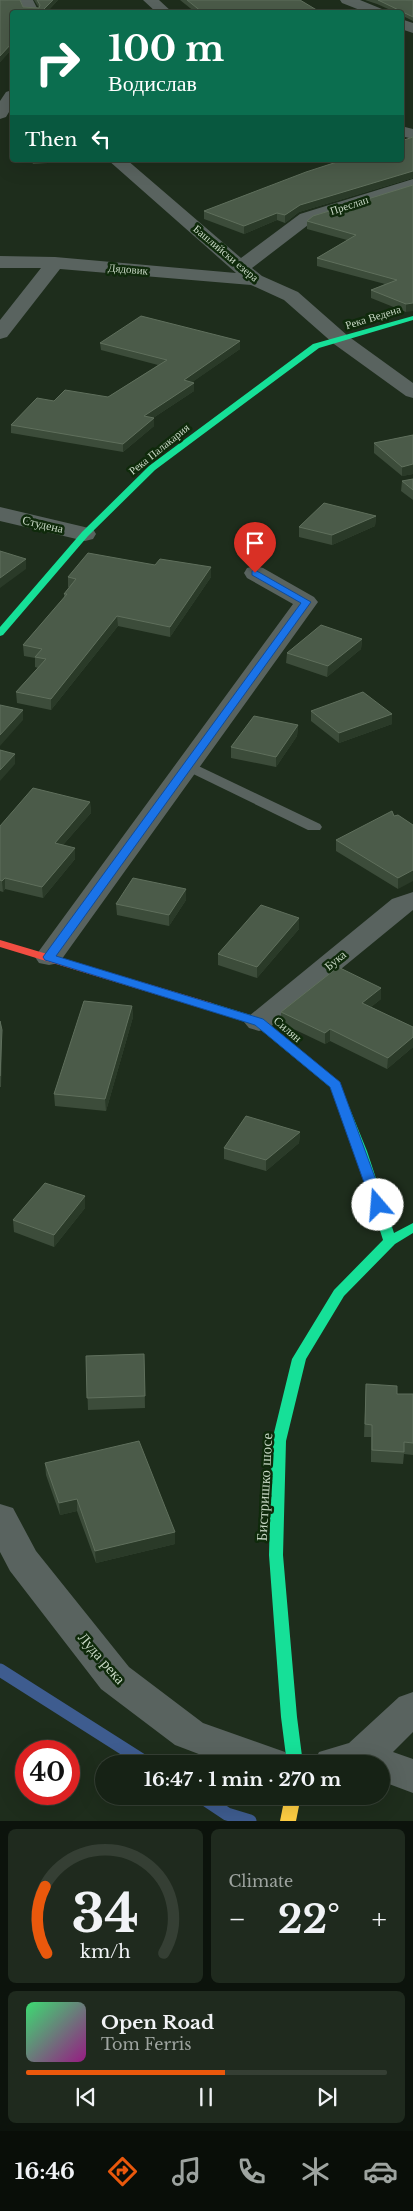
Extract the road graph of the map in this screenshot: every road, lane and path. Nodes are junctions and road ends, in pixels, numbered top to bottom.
1 (150, 0) edge
2 (347, 0) edge
3 (162, 10) edge
4 (372, 10) edge
5 (9, 97) edge
6 (0, 114) edge
7 (119, 162) edge
8 (413, 184) edge
9 (0, 262) edge
10 (55, 263) junction
11 (248, 274) junction
12 (413, 318) edge
13 (0, 333) edge
14 (341, 340) junction
15 (413, 392) edge
16 (0, 514) edge
17 (85, 534) junction
18 (255, 573) dead end
19 (0, 633) edge
20 (188, 766) junction
21 (314, 827) dead end
22 (413, 900) edge
23 (0, 943) edge
24 (49, 957) junction
25 (259, 1022) junction
26 (413, 1227) edge
27 (390, 1241) junction
28 (0, 1518) edge
29 (413, 1708) edge
30 (247, 1755) edge
31 (294, 1755) edge
32 (370, 1755) edge
33 (390, 1769) edge
34 (413, 1776) edge
35 (291, 1805) edge
36 (288, 1821) edge

1 - 3 street
2 - 4 street
5 - 6 street
7 - 11 street, Башлийски езера
8 - 11 street, Преслап
9 - 10 street, Дядовик
10 - 11 street, Дядовик
10 - 13 street
11 - 14 street, Башлийски езера
12 - 14 street, Река Ведена
14 - 15 street, Башлийски езера
14 - 17 street, Река Палакария
16 - 17 street, Студена
17 - 19 street, Река Палакария
18 - 20 street
20 - 21 lane
20 - 24 street
22 - 25 street, Бука
23 - 24 street, Силян
24 - 25 street, Силян
25 - 27 street, Силян
26 - 27 street, Бистришко шосе
27 - 31 street, Бистришко шосе
28 - 30 street, Луда река
29 - 32 street
33 - 34 street
35 - 36 street

